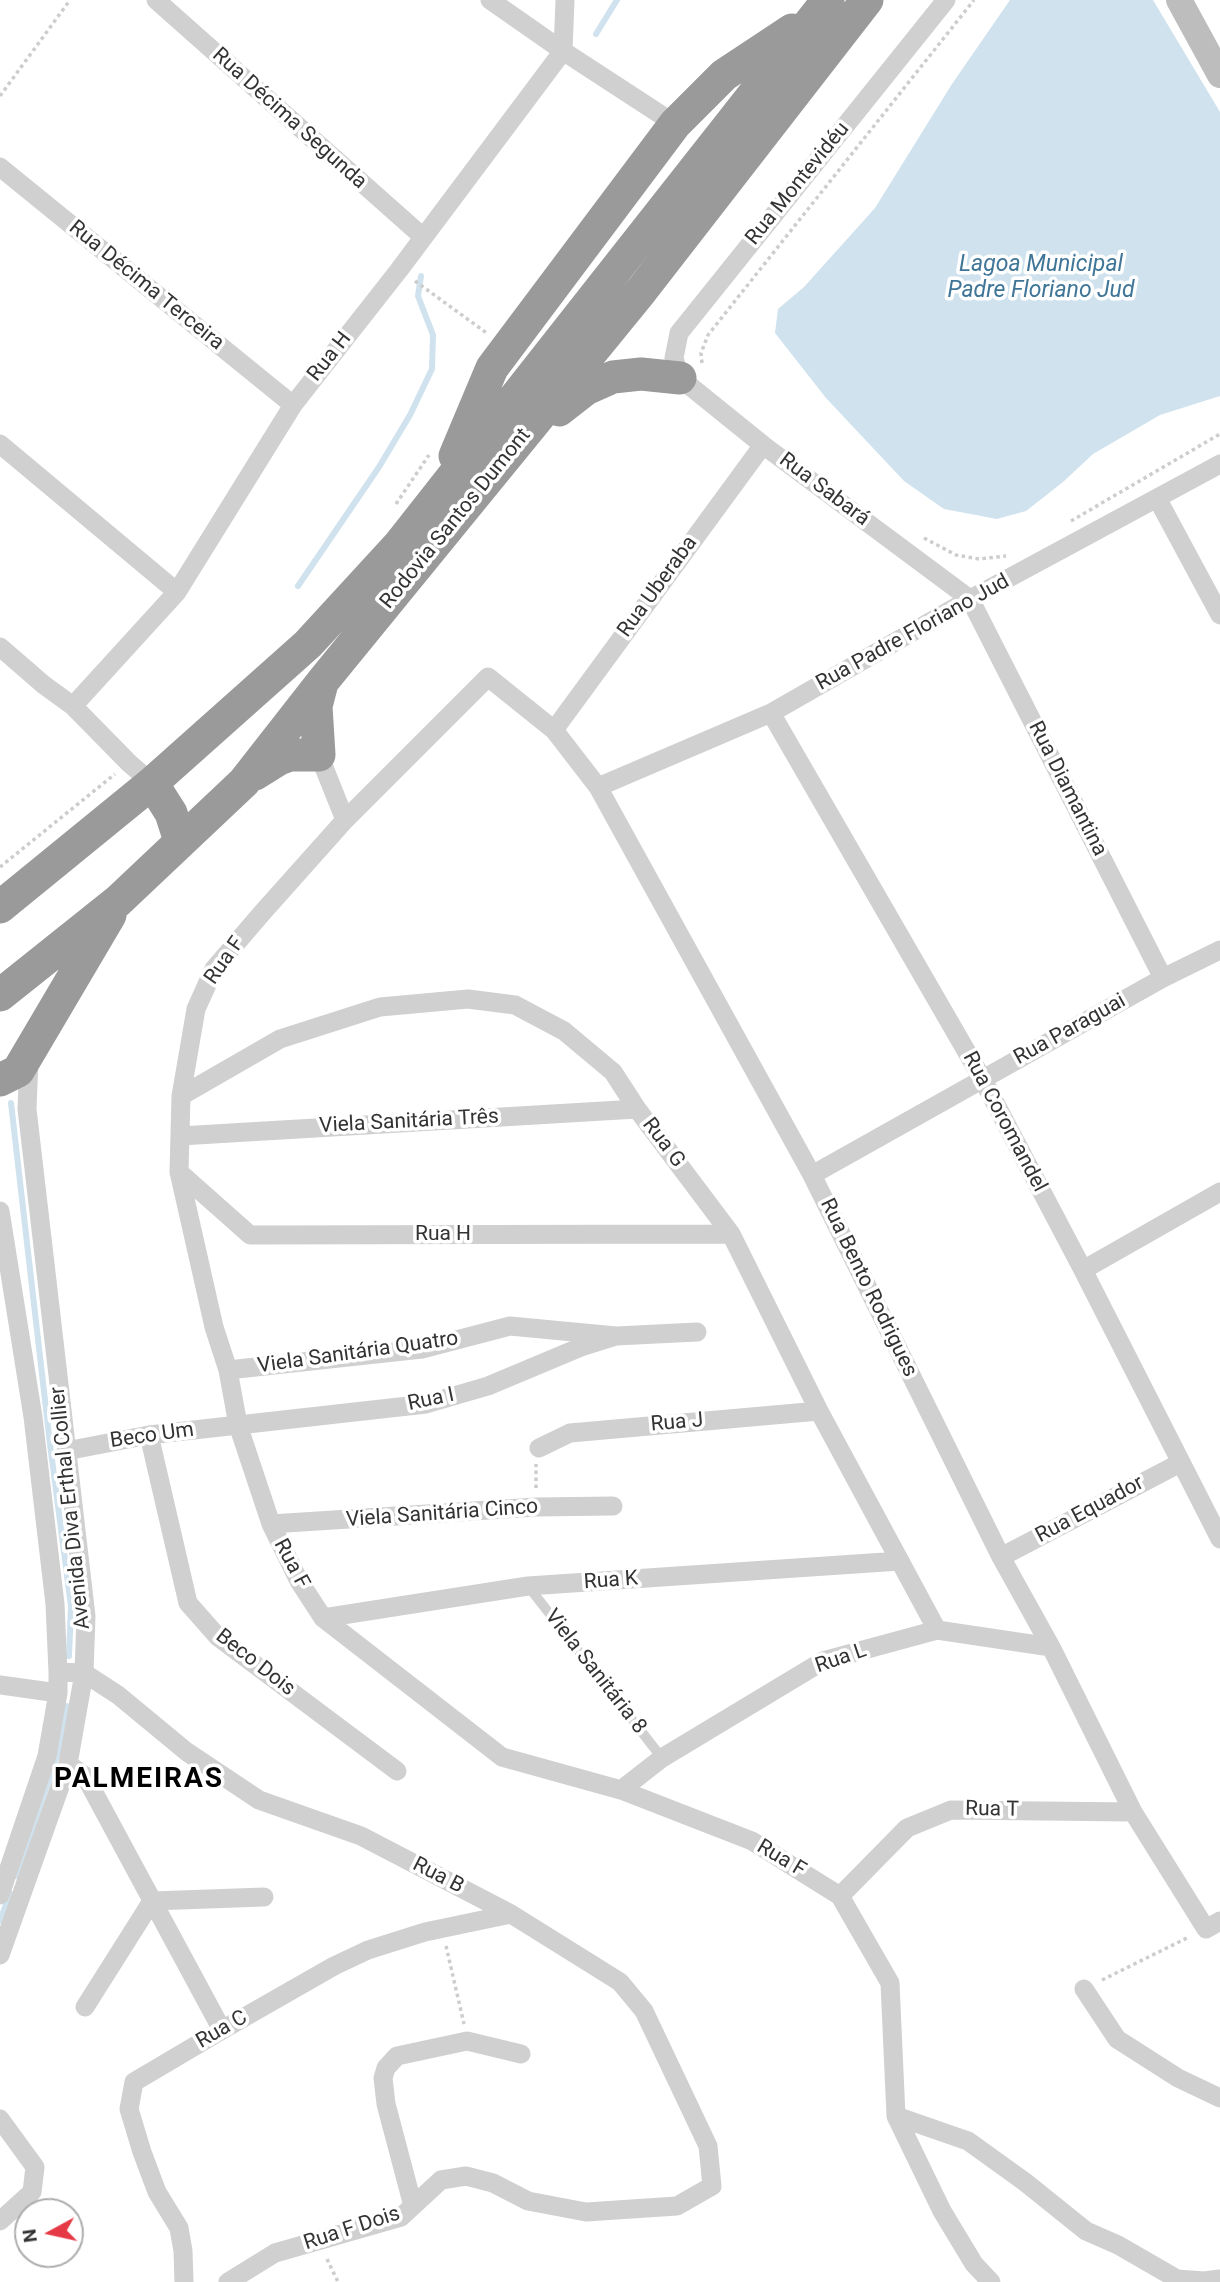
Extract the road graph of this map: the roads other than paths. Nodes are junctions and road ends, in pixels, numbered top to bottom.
1 (156, 0) edge
2 (490, 0) edge
3 (565, 0) edge
4 (579, 0) edge
5 (867, 0) edge
6 (946, 0) edge
7 (1178, 0) edge
8 (826, 3) edge
9 (563, 51) junction
10 (1220, 75) edge
11 (675, 124) junction
12 (0, 167) edge
13 (423, 237) junction
14 (691, 372) junction
15 (293, 405) junction
16 (521, 440) junction
17 (0, 444) edge
18 (763, 445) junction
19 (1220, 464) edge
20 (440, 494) junction
21 (1157, 498) junction
22 (177, 592) junction
23 (970, 599) junction
24 (1220, 615) edge
25 (0, 647) edge
26 (488, 677) joint
27 (323, 681) junction
28 (73, 706) junction
29 (771, 713) junction
30 (554, 730) junction
31 (319, 755) junction
32 (140, 773) junction
33 (244, 782) junction
34 (598, 787) junction
35 (345, 820) junction
36 (180, 841) junction
37 (118, 901) junction
38 (0, 907) edge
39 (1220, 950) edge
40 (1163, 978) junction
41 (0, 995) edge
42 (30, 1050) junction
43 (0, 1080) edge
44 (983, 1080) junction
45 (181, 1096) junction
46 (637, 1109) junction
47 (180, 1136) junction
48 (178, 1172) junction
49 (812, 1175) junction
50 (1220, 1192) edge
51 (0, 1211) edge
52 (731, 1234) junction
53 (1083, 1270) junction
54 (697, 1332) dead end
55 (615, 1336) junction
56 (228, 1370) junction
57 (819, 1411) junction
58 (237, 1425) junction
59 (149, 1434) junction
60 (539, 1448) road end
61 (66, 1451) junction
62 (1180, 1463) junction
63 (612, 1506) dead end
64 (271, 1524) junction
65 (1220, 1539) edge
66 (1001, 1557) junction
67 (900, 1561) junction
68 (528, 1586) junction
69 (323, 1618) junction
70 (937, 1630) junction
71 (1051, 1647) junction
72 (58, 1672) junction
73 (84, 1673) junction
74 (0, 1685) edge
75 (58, 1693) junction
76 (662, 1758) junction
77 (68, 1764) junction
78 (397, 1771) dead end
79 (621, 1790) junction
80 (1133, 1812) junction
81 (0, 1895) edge
82 (841, 1896) junction
83 (264, 1897) dead end
84 (152, 1901) junction
85 (511, 1914) junction
86 (1213, 1925) edge
87 (0, 1955) edge
88 (1084, 1989) road end
89 (85, 2007) dead end
90 (222, 2029) junction
91 (521, 2054) dead end
92 (1220, 2098) edge
93 (896, 2116) junction
94 (0, 2119) edge
95 (712, 2186) joint
96 (413, 2206) junction
97 (0, 2221) edge
98 (1220, 2279) edge
99 (184, 2282) edge
100 (228, 2282) edge
101 (991, 2282) edge

1 - 13 street, Rua Décima Segunda
2 - 9 street
3 - 9 street
4 - 9 street, Rua H
5 - 16 highway, Rodovia Santos Dumont
6 - 14 street, Rua Montevidéu
7 - 10 street
8 - 11 highway
8 - 20 highway, Rodovia Santos Dumont
9 - 11 street
9 - 13 street, Rua H
11 - 20 highway
12 - 15 street, Rua Décima Terceira
13 - 15 street, Rua H
14 - 16 highway
14 - 18 street, Rua Sabará
15 - 22 street, Rua H
16 - 27 highway, Rodovia Santos Dumont
17 - 22 street
18 - 23 street, Rua Sabará
18 - 30 street, Rua Uberaba
19 - 21 street, Rua Padre Floriano Jud
20 - 32 highway, Rodovia Santos Dumont
21 - 23 street, Rua Padre Floriano Jud
21 - 24 street
22 - 28 street, Rua H
23 - 29 street, Rua Padre Floriano Jud
23 - 40 street, Rua Diamantina
25 - 28 street
26 - 30 street, Rua Bento Rodrigues
26 - 35 street, Rua F
27 - 31 highway
27 - 33 highway, Rodovia Santos Dumont
28 - 32 street
29 - 34 street, Rua Padre Floriano Jud
29 - 44 street, Rua Coromandel
30 - 34 street, Rua Bento Rodrigues
31 - 33 highway
31 - 35 street
32 - 36 highway
32 - 38 highway, Rodovia Santos Dumont
33 - 36 highway, Rodovia Santos Dumont
34 - 49 street, Rua Bento Rodrigues
35 - 45 street, Rua F
36 - 37 highway, Rodovia Santos Dumont
37 - 41 highway, Rodovia Santos Dumont
37 - 42 highway
39 - 40 street, Rua Paraguai
40 - 44 street, Rua Paraguai
42 - 43 highway
42 - 61 street, Avenida Diva Erthal Collier
44 - 49 street, Rua Paraguai
44 - 53 street, Rua Coromandel
45 - 46 street, Rua G
45 - 47 street, Rua F
46 - 47 street, Viela Sanitária Três
46 - 52 street, Rua G
47 - 48 street, Rua F
48 - 52 street, Rua H
48 - 56 street, Rua F
49 - 66 street, Rua Bento Rodrigues
50 - 53 street
51 - 72 street, Avenida Diva Erthal Collier
52 - 57 street, Rua G
53 - 62 street, Rua Coromandel
54 - 55 street, Viela Sanitária Quatro
55 - 56 street, Viela Sanitária Quatro
55 - 58 street, Rua I
56 - 58 street, Rua F
57 - 60 street, Rua J
57 - 67 street, Rua G
58 - 59 street, Beco Um
58 - 64 street, Rua F
59 - 61 street, Beco Um
59 - 78 street, Beco Dois
61 - 73 street, Avenida Diva Erthal Collier
62 - 65 street, Rua Coromandel
62 - 66 street, Rua Equador
63 - 64 street, Viela Sanitária Cinco
64 - 69 street, Rua F
66 - 71 street, Rua Bento Rodrigues
67 - 68 street, Rua K
67 - 70 street, Rua G
68 - 69 street, Rua K
68 - 76 lane, Viela Sanitária 8
69 - 79 street, Rua F
70 - 71 street, Rua L
70 - 76 street, Rua L
71 - 80 street, Rua Bento Rodrigues
72 - 73 street
72 - 75 street, Avenida Diva Erthal Collier
73 - 77 street, Avenida Diva Erthal Collier
73 - 85 street, Rua B
74 - 75 street
75 - 81 street, Avenida Diva Erthal Collier
76 - 79 street, Rua L
77 - 84 street
77 - 87 street, Avenida Diva Erthal Collier
79 - 82 street, Rua F
80 - 82 street, Rua T
80 - 86 street, Rua Bento Rodrigues
82 - 93 street, Rua F
83 - 84 street
84 - 89 street
84 - 90 street
85 - 90 street, Rua C
85 - 95 street, Rua B
88 - 92 street
90 - 99 street, Rua C
91 - 96 street
93 - 98 street
93 - 101 street
94 - 97 street
95 - 96 street, Rua F Dois
96 - 100 street, Rua F Dois

